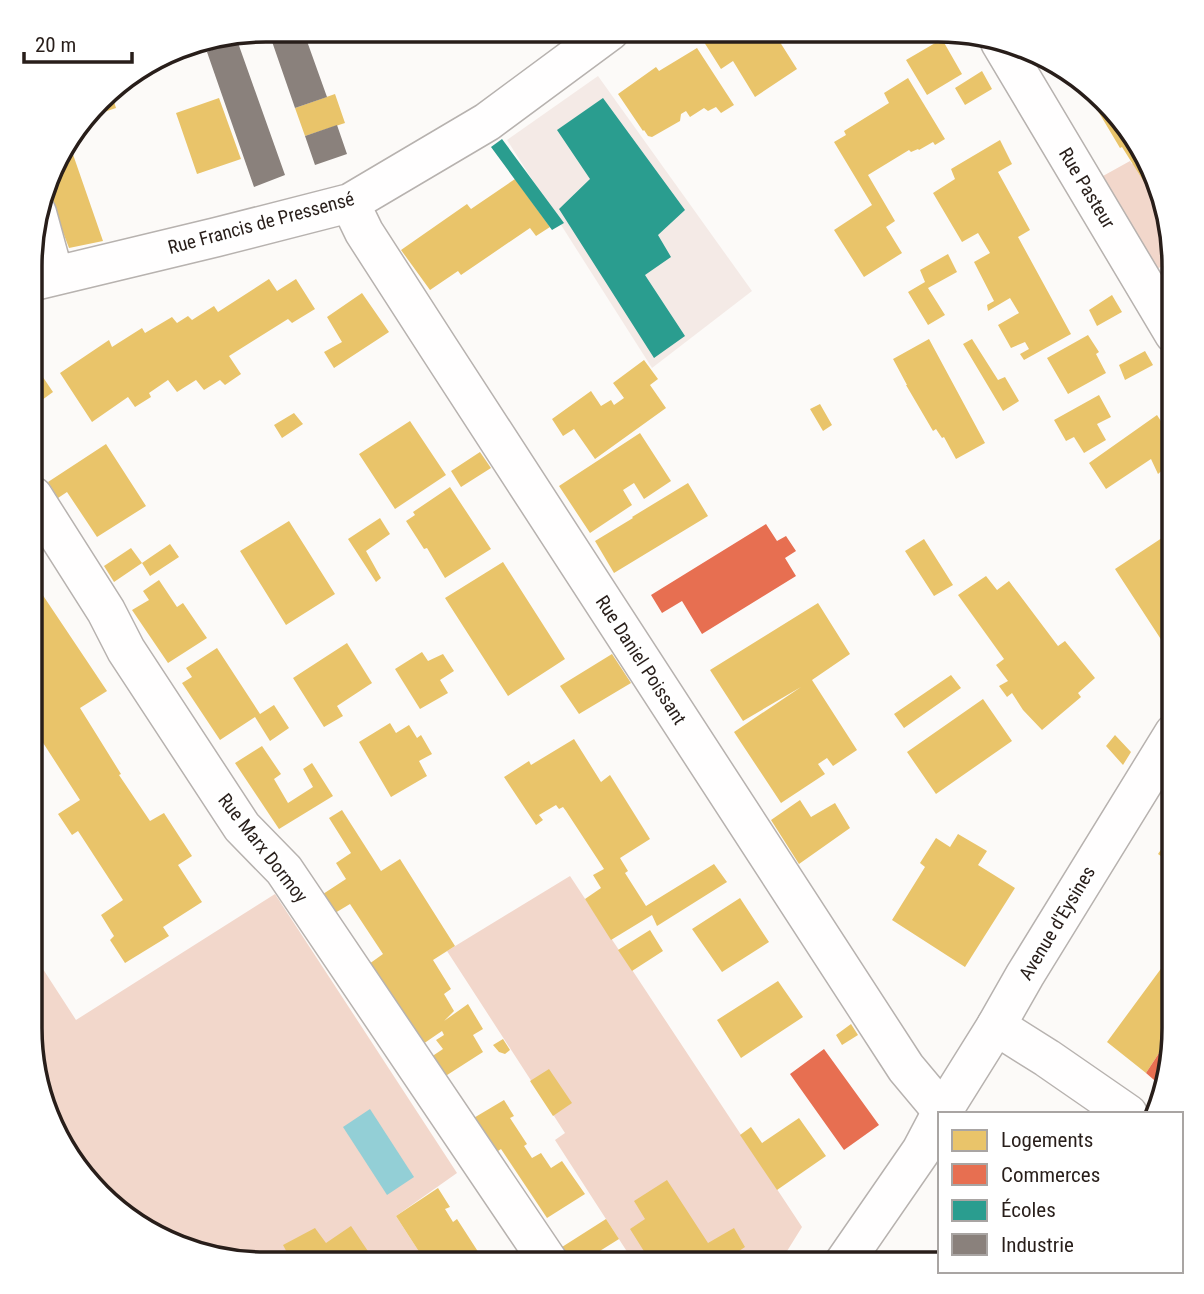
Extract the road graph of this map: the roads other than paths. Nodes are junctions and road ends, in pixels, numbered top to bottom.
1 (595, 42) edge
2 (1007, 53) edge
3 (350, 202) junction
4 (44, 278) edge
5 (1162, 314) edge
6 (42, 510) edge
7 (1162, 752) edge
8 (996, 1026) junction
9 (940, 1112) edge
10 (942, 1112) edge
11 (1125, 1112) edge
12 (938, 1119) edge
13 (542, 1252) edge
14 (851, 1252) edge

1 - 3 street, Rue Francis de Pressensé
2 - 5 street, Rue Pasteur
3 - 4 street, Rue Francis de Pressensé
3 - 9 street, Rue Daniel Poissant
6 - 13 street, Rue Marx Dormoy
7 - 8 street, Avenue d'Eysines
8 - 10 street, Avenue d'Eysines
8 - 11 street
12 - 14 street, Avenue d'Eysines

